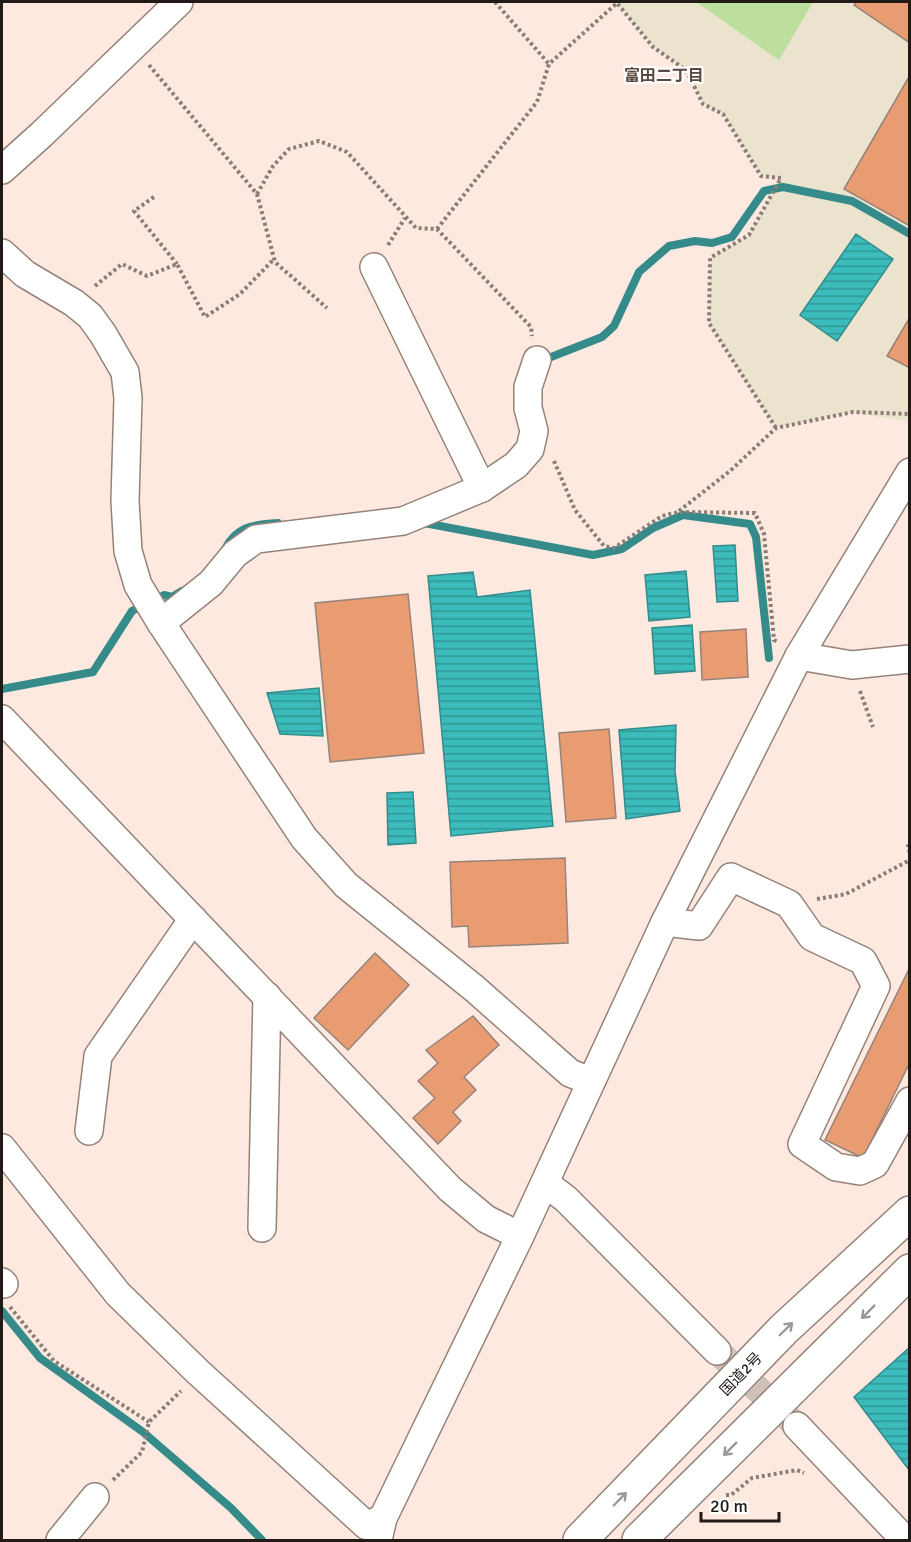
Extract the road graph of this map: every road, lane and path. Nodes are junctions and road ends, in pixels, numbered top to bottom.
1 (179, 2) edge
2 (495, 2) edge
3 (617, 2) edge
4 (133, 46) junction
5 (549, 64) junction
6 (2, 170) edge
7 (257, 194) junction
8 (154, 197) dead end
9 (405, 218) junction
10 (437, 230) junction
11 (2, 256) edge
12 (274, 258) junction
13 (177, 264) junction
14 (374, 267) joint
15 (74, 303) junction
16 (327, 308) dead end
17 (537, 360) joint
18 (909, 414) edge
19 (776, 428) junction
20 (534, 431) junction
21 (909, 472) edge
22 (482, 488) junction
23 (902, 502) edge
24 (679, 512) junction
25 (161, 623) junction
26 (799, 656) junction
27 (909, 659) edge
28 (852, 665) junction
29 (2, 719) edge
30 (873, 727) dead end
31 (909, 845) edge
32 (909, 854) edge
33 (909, 860) edge
34 (789, 904) junction
35 (193, 919) junction
36 (665, 921) junction
37 (267, 996) junction
38 (590, 1081) junction
39 (909, 1101) edge
40 (89, 1131) dead end
41 (2, 1148) edge
42 (545, 1183) junction
43 (909, 1213) edge
44 (262, 1228) dead end
45 (520, 1236) junction
46 (909, 1271) edge
47 (4, 1289) edge
48 (717, 1351) tunnel mouth
49 (198, 1372) junction
50 (149, 1422) junction
51 (797, 1426) tunnel mouth
52 (843, 1474) junction
53 (722, 1496) dead end
54 (95, 1497) joint
55 (372, 1531) edge
56 (60, 1540) edge
57 (580, 1540) edge
58 (639, 1540) edge
59 (905, 1540) edge

1 - 4 street
2 - 5 path
3 - 5 path
3 - 19 path
4 - 6 street
4 - 7 path
5 - 10 path
7 - 9 path
7 - 12 path
8 - 13 path
9 - 10 path
9 - 14 path
10 - 17 path
11 - 15 street
12 - 13 path
12 - 16 path
13 - 15 path
14 - 22 street
15 - 25 street
17 - 20 street
18 - 19 path
19 - 24 path
20 - 22 street
20 - 24 path
21 - 23 street
22 - 25 street
23 - 26 street
24 - 26 path
25 - 38 street
26 - 28 street
26 - 36 street
27 - 28 street
28 - 30 path
29 - 35 street
31 - 32 path
33 - 34 path
34 - 36 street
34 - 39 street
35 - 37 street
35 - 40 street
36 - 38 street
37 - 44 street
37 - 45 street
38 - 42 street
41 - 49 street
42 - 45 street
42 - 48 street
57 -> 43 highway, 国道2号
45 - 55 street
46 -> 58 highway
47 - 50 path
49 - 50 path
49 - 55 street
50 - 54 path
51 - 52 street
52 - 53 path
52 - 59 street
54 - 56 street

